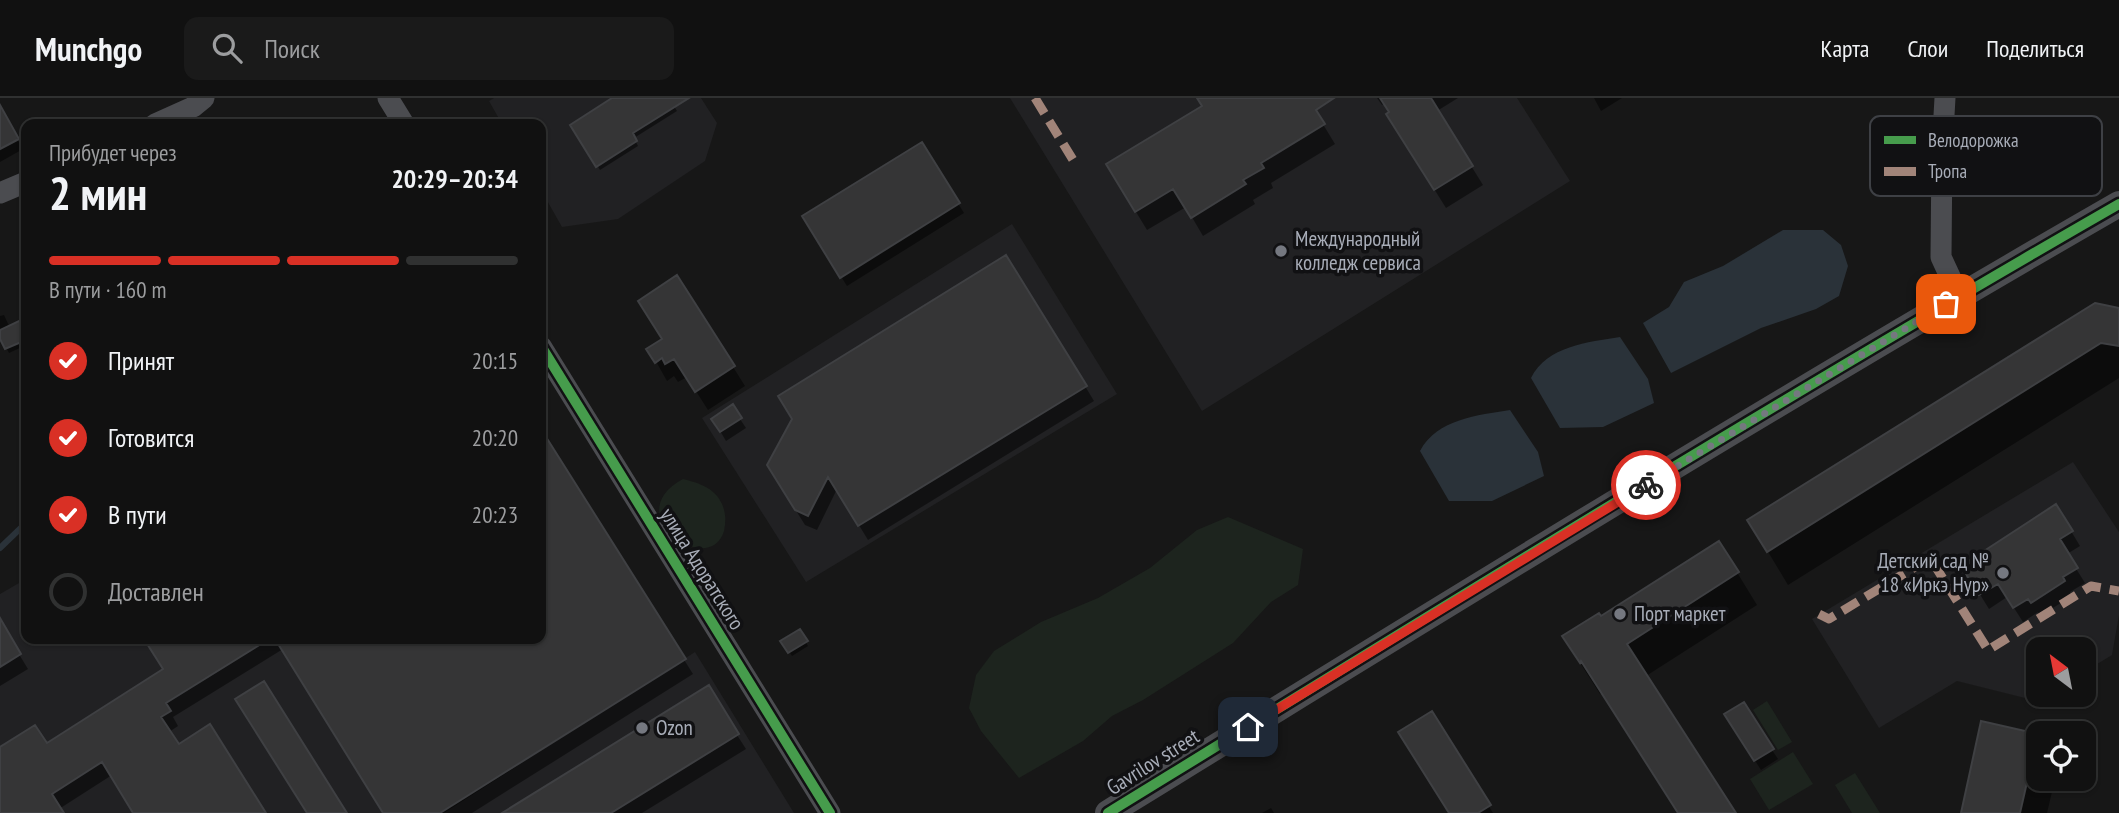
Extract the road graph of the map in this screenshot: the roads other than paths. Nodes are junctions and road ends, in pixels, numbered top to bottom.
1 (204, 98) edge
2 (388, 98) edge
3 (1945, 98) edge
4 (1944, 116) edge
5 (166, 119) edge
6 (401, 119) edge
7 (21, 184) edge
8 (0, 193) edge
9 (1942, 196) edge
10 (2119, 204) edge
11 (1959, 296) junction
12 (546, 354) edge
13 (830, 813) edge
14 (1108, 813) edge

1 - 5 street
2 - 6 street
3 - 4 street
7 - 8 street
9 - 11 street
10 - 11 street, Gavrilov street
11 - 14 street, Gavrilov street
12 - 13 street, улица Адоратского

